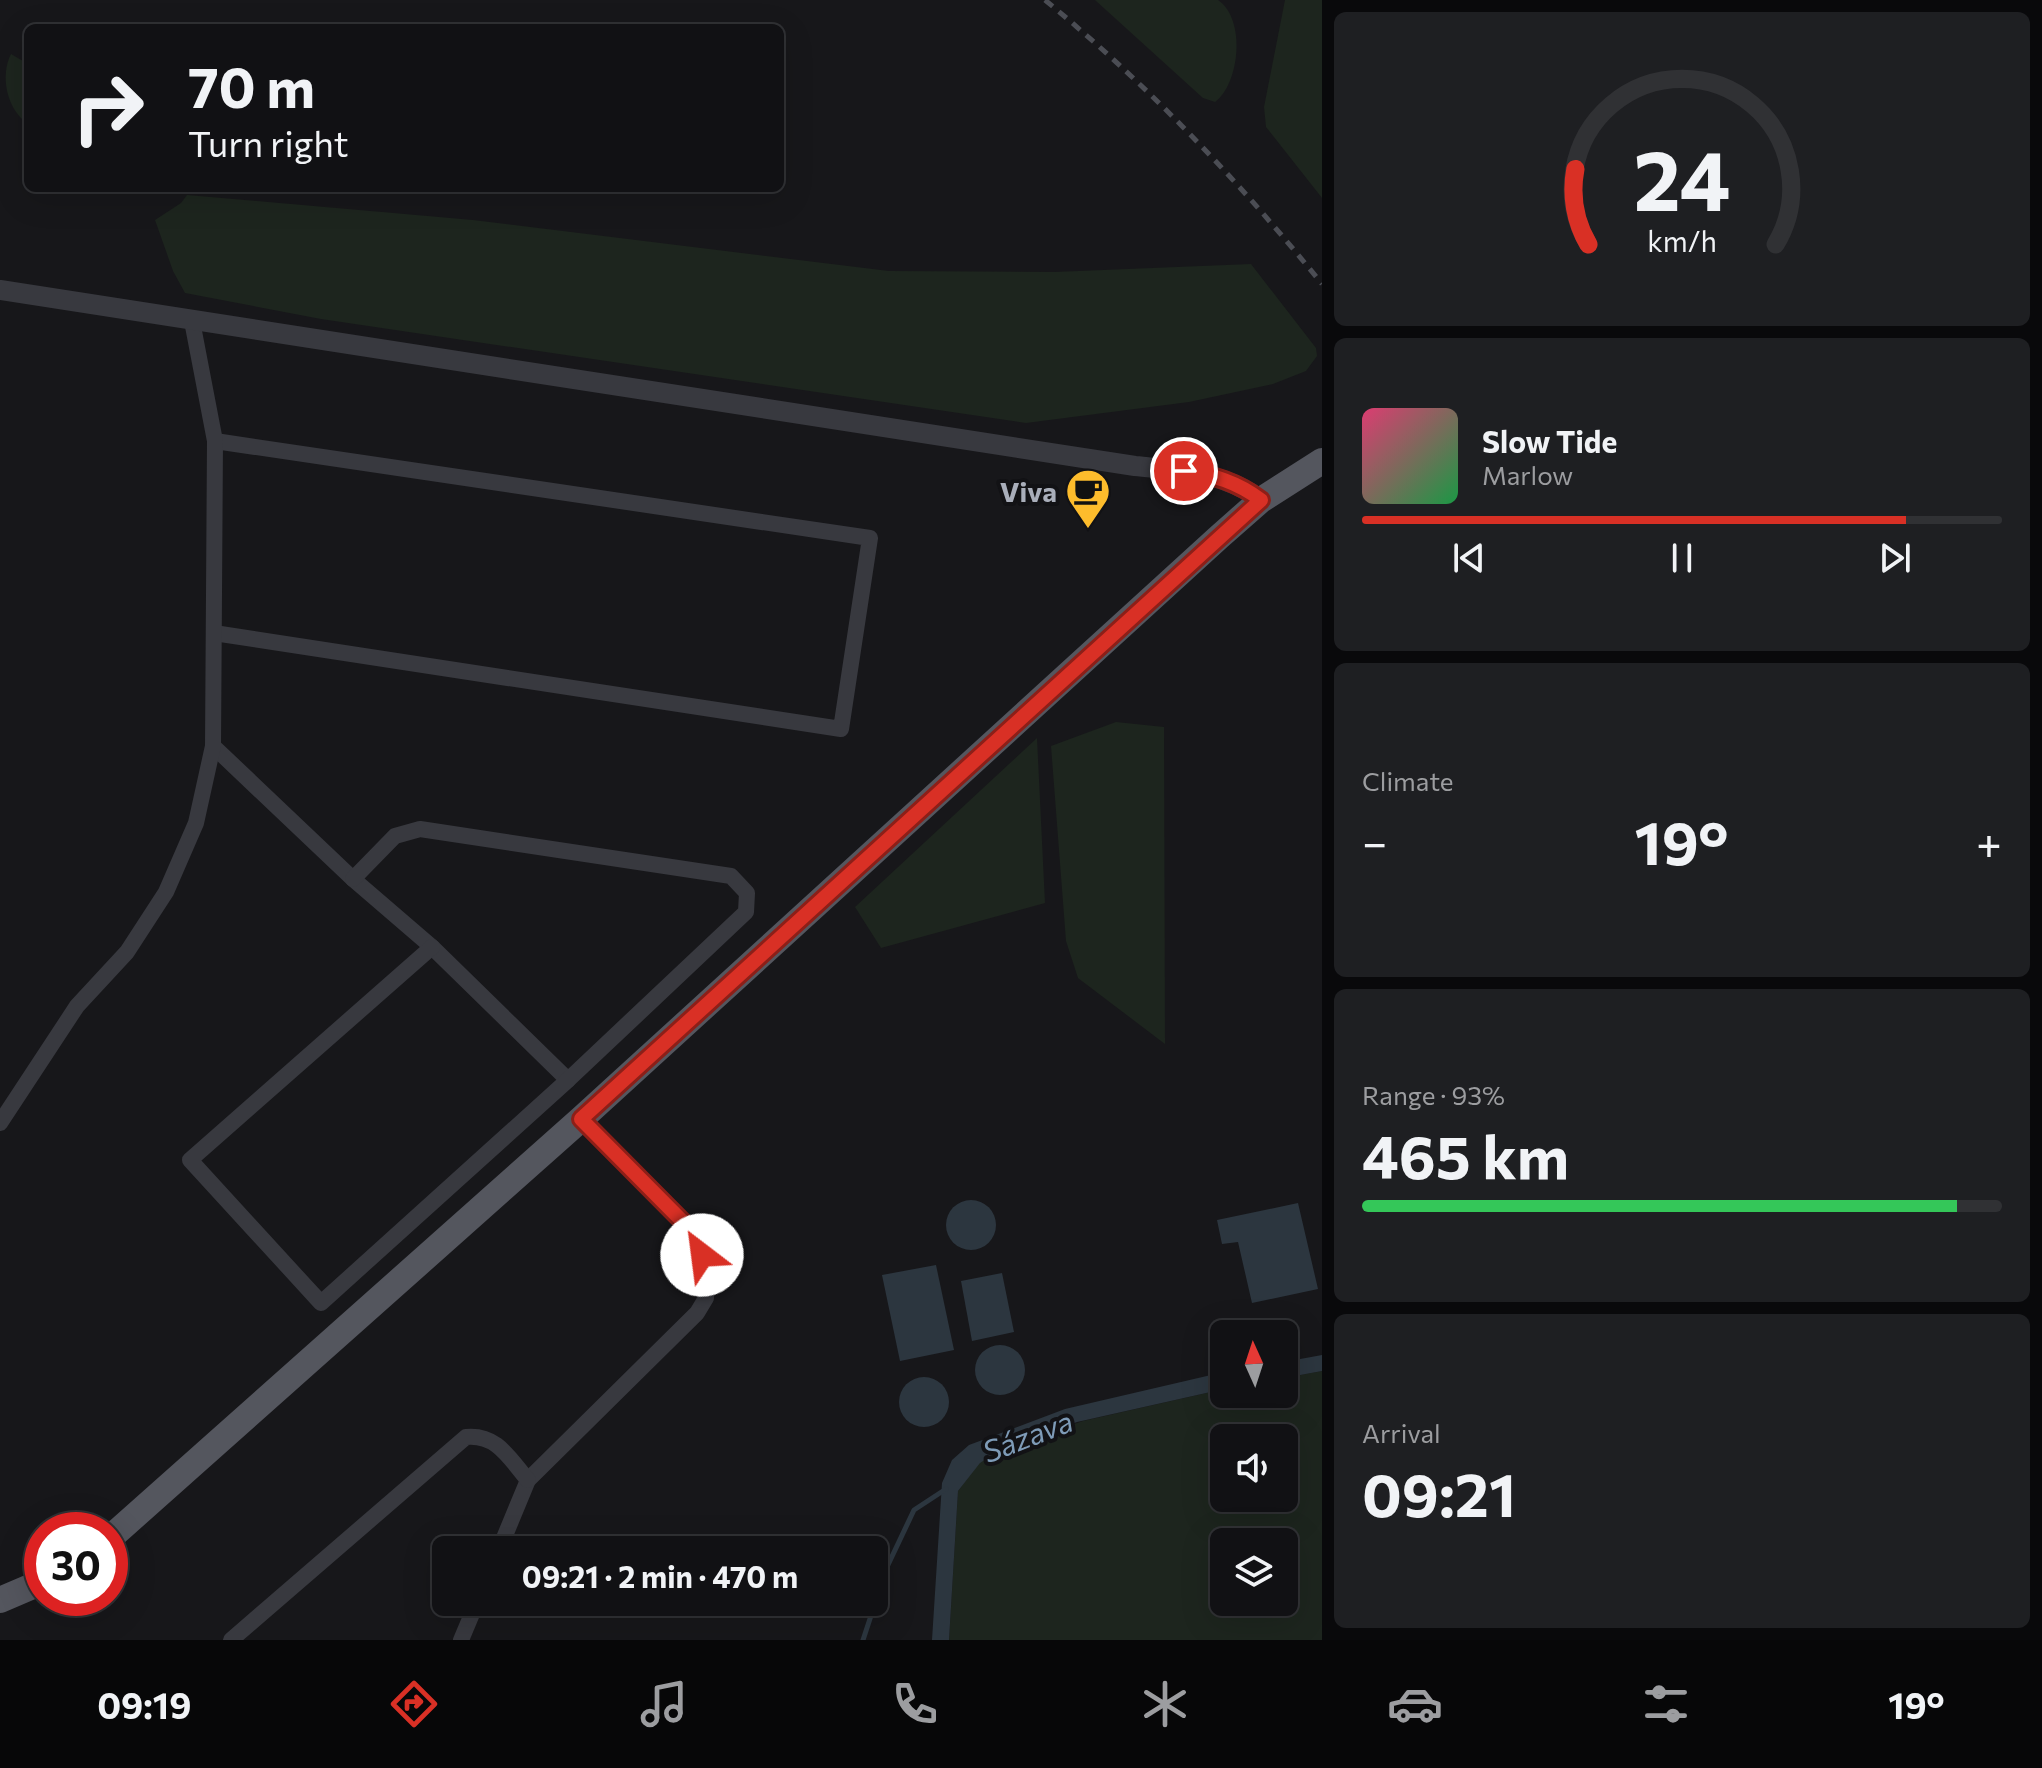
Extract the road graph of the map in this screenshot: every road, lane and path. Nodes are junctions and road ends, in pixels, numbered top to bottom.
1 (0, 290) edge
2 (192, 321) junction
3 (215, 441) junction
4 (1322, 461) edge
5 (1261, 500) junction
6 (214, 633) junction
7 (213, 746) junction
8 (353, 879) junction
9 (432, 947) junction
10 (568, 1080) junction
11 (581, 1119) junction
12 (0, 1123) edge
13 (528, 1480) junction
14 (128, 1522) edge
15 (505, 1536) edge
16 (24, 1590) edge
17 (0, 1600) edge
18 (472, 1616) edge
19 (464, 1639) edge
20 (231, 1640) edge

1 - 2 street
2 - 3 street
2 - 5 street
3 - 6 street
3 - 6 street
4 - 5 main road
5 - 11 main road
6 - 7 street
7 - 8 street
7 - 12 street
8 - 9 street
8 - 10 street
9 - 10 street
9 - 10 street
11 - 13 street
11 - 14 main road
13 - 15 street
13 - 20 street
16 - 17 main road
18 - 19 street

